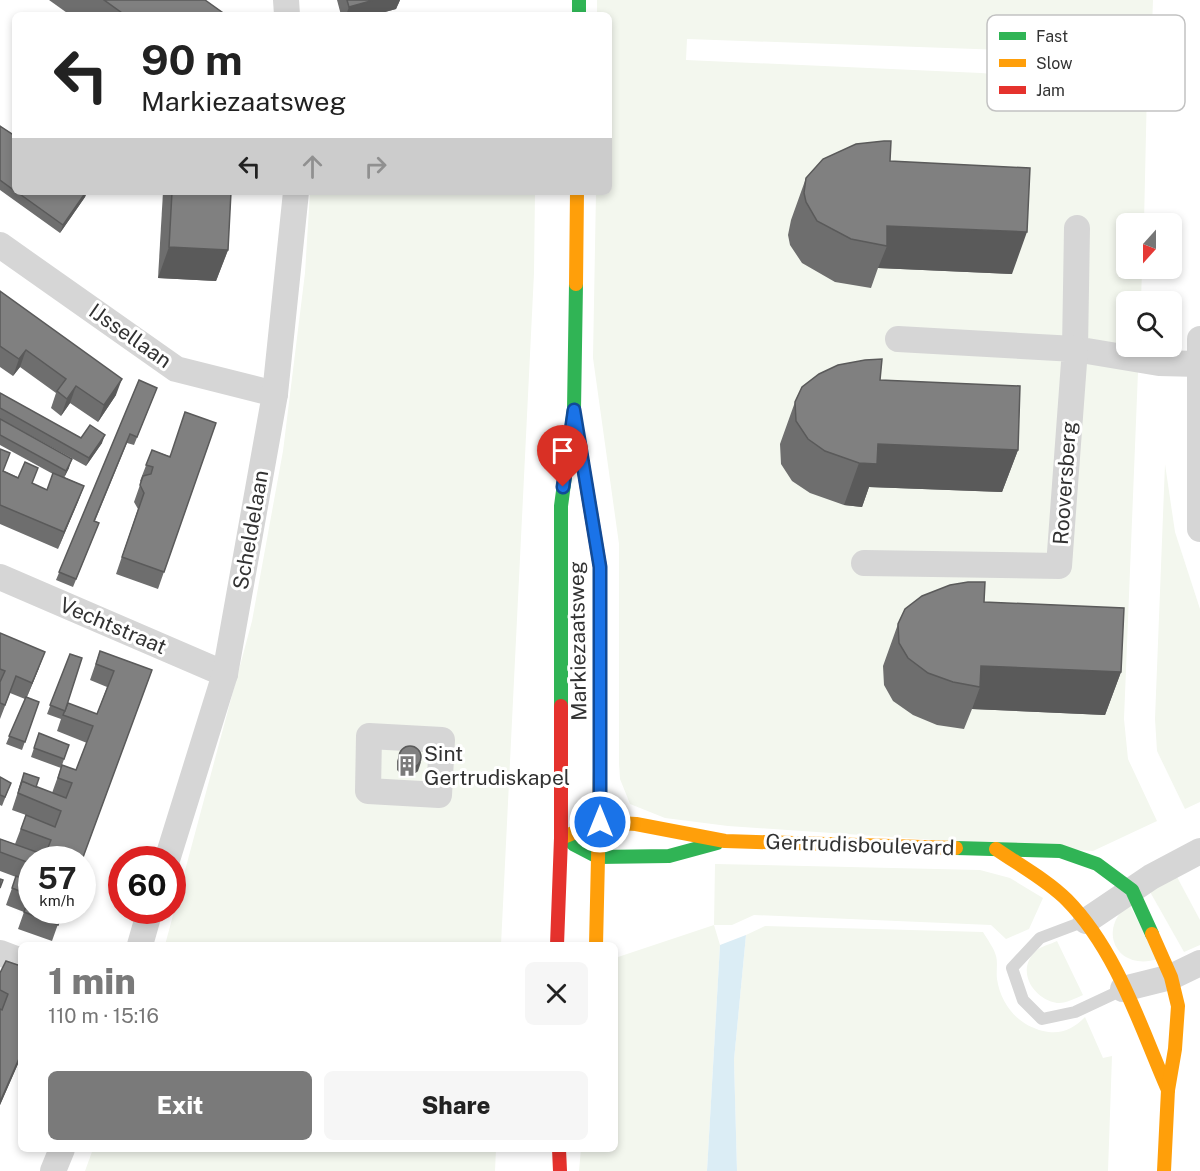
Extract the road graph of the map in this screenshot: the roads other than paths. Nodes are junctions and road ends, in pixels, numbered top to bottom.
1 (296, 195) edge
2 (577, 195) edge
3 (1077, 228) dead end
4 (0, 245) edge
5 (898, 339) dead end
6 (1200, 339) edge
7 (1075, 349) junction
8 (1199, 364) edge
9 (275, 394) junction
10 (574, 410) junction
11 (1200, 529) edge
12 (864, 562) dead end
13 (0, 577) edge
14 (225, 674) junction
15 (600, 822) junction
16 (561, 838) junction
17 (724, 842) junction
18 (170, 846) edge
19 (996, 849) junction
20 (1200, 850) edge
21 (598, 857) junction
22 (1132, 890) junction
23 (1086, 921) junction
24 (146, 924) edge
25 (141, 942) edge
26 (557, 942) edge
27 (596, 942) edge
28 (0, 953) edge
29 (18, 960) edge
30 (1200, 963) edge
31 (1172, 977) junction
32 (1123, 989) junction
33 (1168, 1090) junction
34 (61, 1152) edge
35 (53, 1171) edge
36 (1164, 1171) edge

1 - 9 street, Scheldelaan
2 - 10 street, Markiezaatsweg
3 - 7 street, Rooversberg
4 - 9 street, IJssellaan
5 - 7 street
6 - 8 street
7 - 8 street
7 - 12 street, Rooversberg
8 - 11 street
9 - 14 street, Scheldelaan
10 - 15 street, Markiezaatsweg
10 - 16 street, Markiezaatsweg
13 - 14 street, Vechtstraat
14 - 18 street, Scheldelaan
15 - 16 street, Gertrudisboulevard
15 - 17 street, Gertrudisboulevard
15 - 21 street, Markiezaatsweg
16 - 21 street, Gertrudisboulevard
16 - 26 street, Markiezaatsweg
17 - 19 street, Gertrudisboulevard
17 - 21 street, Gertrudisboulevard
19 - 22 street, Gertrudisboulevard
19 - 23 street, Gertrudisboulevard
20 - 22 street
21 - 27 street, Markiezaatsweg
22 - 23 street
22 - 31 street, Gertrudisboulevard
23 - 32 street, Gertrudisboulevard
23 - 32 lane
24 - 25 street
28 - 29 street
30 - 31 street
31 - 32 street
31 - 33 street, Gertrudisboulevard
32 - 33 street, Gertrudisboulevard
33 - 36 street, Gertrudisboulevard
34 - 35 street

